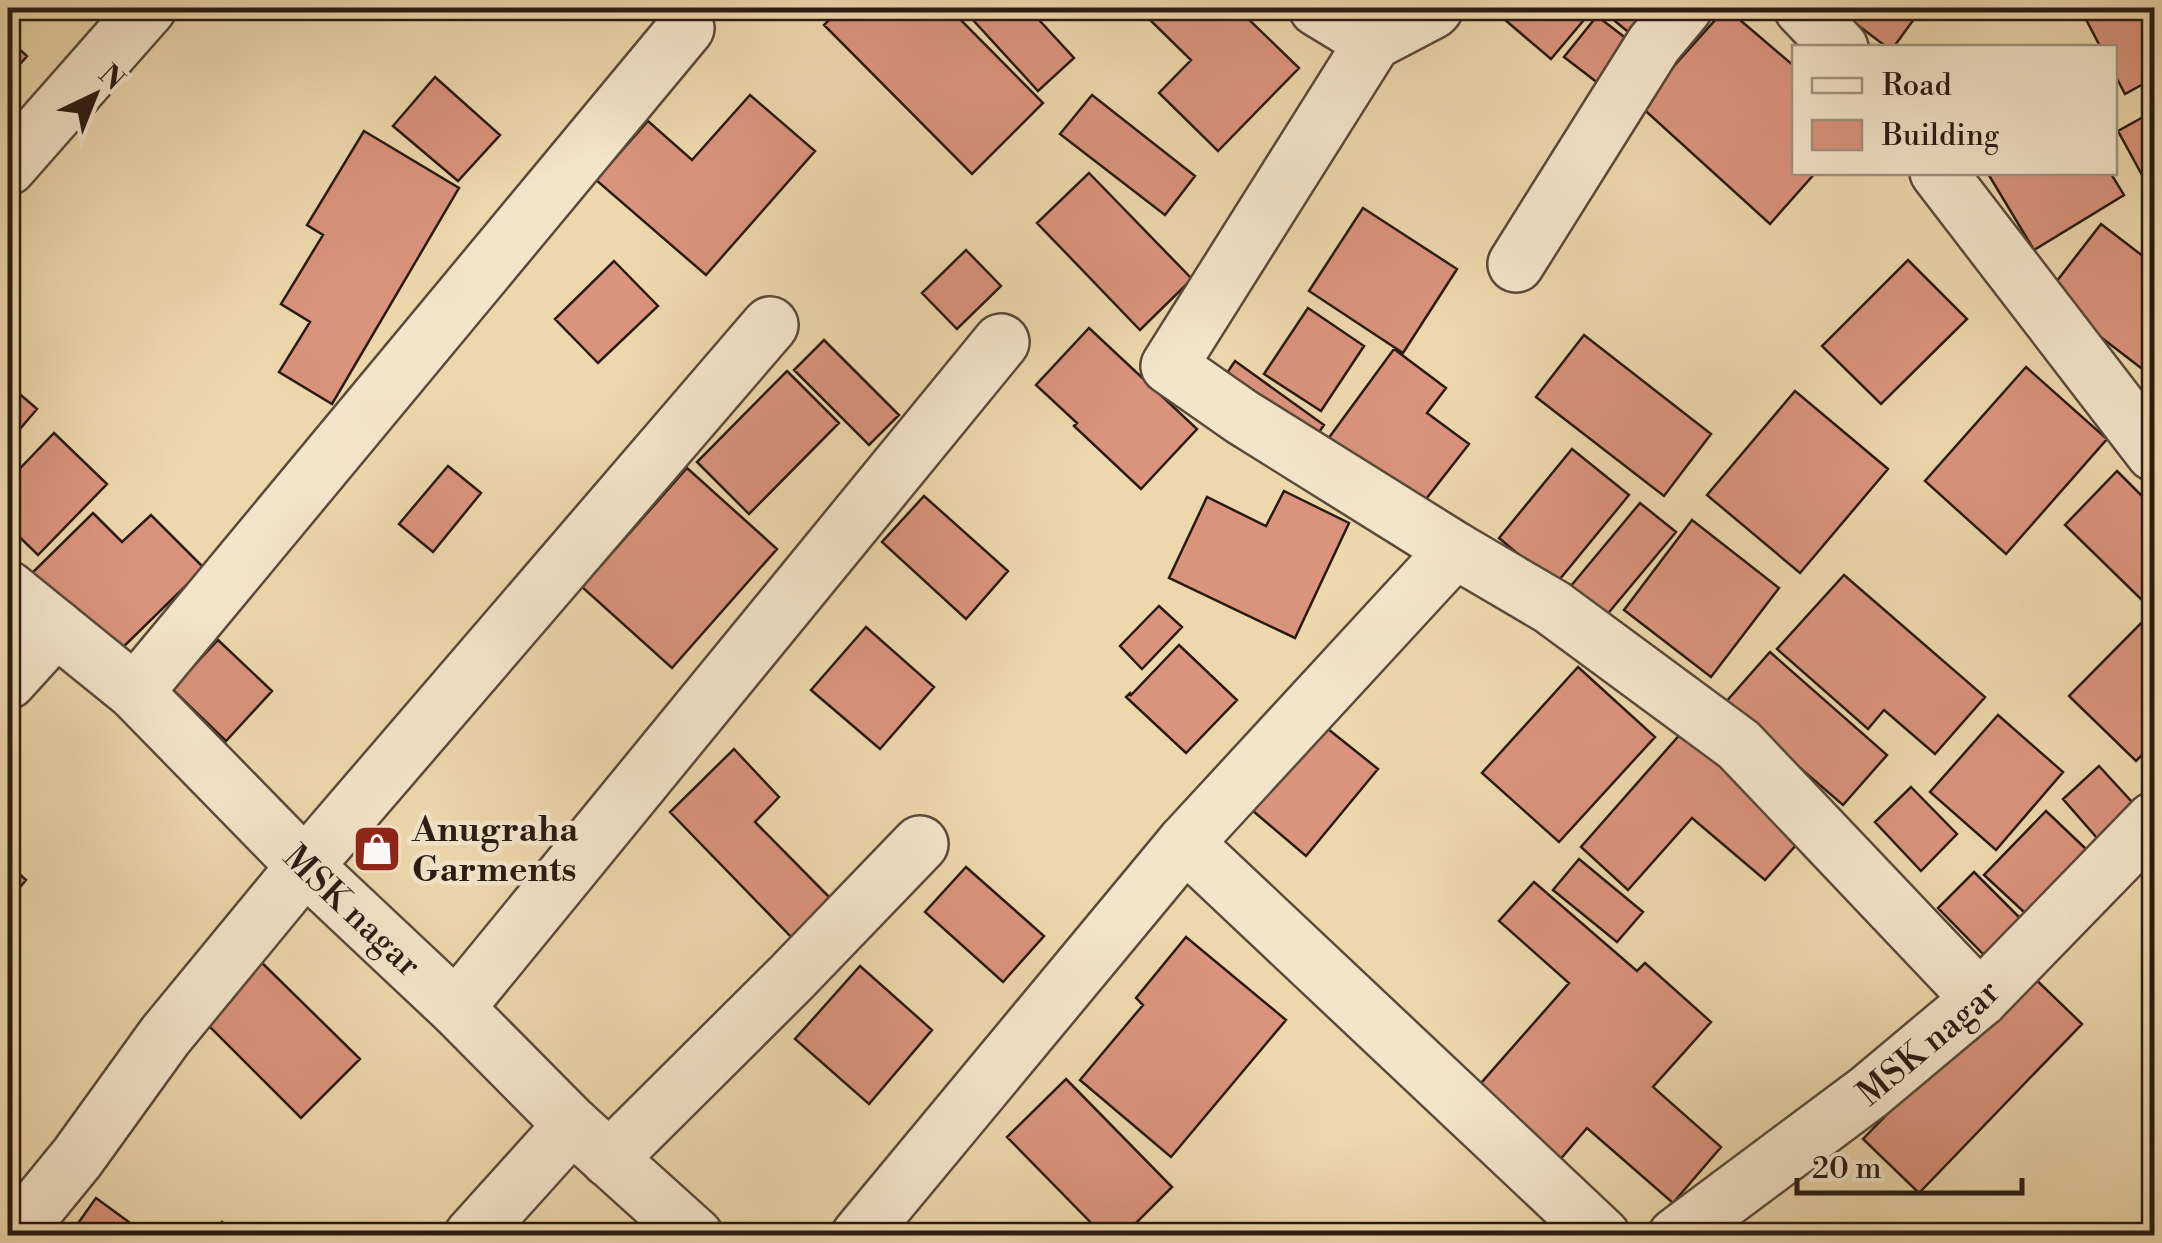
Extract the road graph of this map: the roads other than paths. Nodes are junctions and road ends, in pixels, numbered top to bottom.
1 (148, 8) edge
2 (1317, 8) edge
3 (1434, 8) edge
4 (1684, 8) edge
5 (1802, 8) edge
6 (686, 28) dead end
7 (1373, 42) junction
8 (1837, 45) edge
9 (8, 167) edge
10 (1940, 175) edge
11 (1516, 264) dead end
12 (770, 325) dead end
13 (1001, 342) dead end
14 (2154, 453) edge
15 (1455, 550) junction
16 (8, 589) edge
17 (56, 628) junction
18 (8, 681) edge
19 (136, 692) junction
20 (2154, 820) edge
21 (920, 844) dead end
22 (1185, 844) junction
23 (305, 866) junction
24 (1980, 999) junction
25 (456, 1008) junction
26 (590, 1142) junction
27 (8, 1235) edge
28 (472, 1236) edge
29 (694, 1236) edge
30 (859, 1236) edge
31 (1602, 1236) edge
32 (1676, 1236) edge

1 - 9 street
2 - 7 street
3 - 7 street
4 - 11 street
5 - 8 street
6 - 19 street
7 - 15 street
10 - 14 street
12 - 23 street
13 - 25 street
15 - 22 street
15 - 24 street
16 - 17 street, MSK nagar
17 - 18 street
17 - 19 street, MSK nagar
19 - 23 street, MSK nagar
20 - 24 street, MSK nagar
21 - 26 street
22 - 30 street
22 - 31 street
23 - 25 street, MSK nagar
23 - 27 street
24 - 32 street, MSK nagar
25 - 26 street, MSK nagar
26 - 28 street
26 - 29 street, MSK nagar

